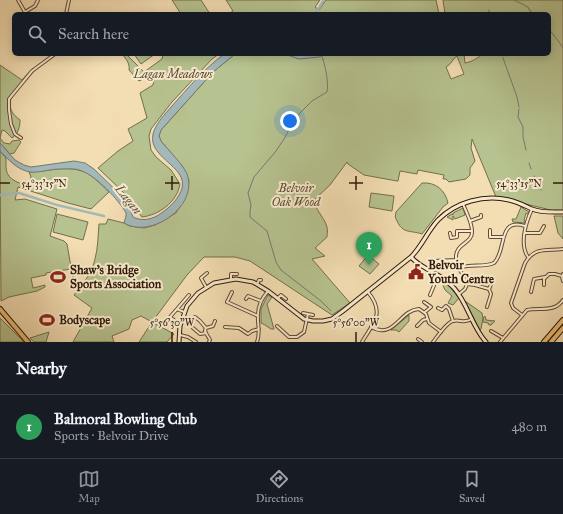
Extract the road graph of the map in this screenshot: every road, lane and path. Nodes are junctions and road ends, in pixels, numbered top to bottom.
1 (18, 0) edge
2 (38, 0) edge
3 (69, 0) edge
4 (24, 12) edge
5 (26, 12) edge
6 (66, 12) edge
7 (52, 56) edge
8 (21, 138) dead end
9 (463, 204) junction
10 (532, 209) junction
11 (563, 212) edge
12 (481, 215) dead end
13 (470, 222) junction
14 (525, 226) junction
15 (544, 226) dead end
16 (472, 230) junction
17 (490, 230) dead end
18 (450, 233) dead end
19 (525, 233) junction
20 (504, 237) junction
21 (563, 249) edge
22 (528, 257) junction
23 (411, 258) junction
24 (456, 260) junction
25 (434, 261) dead end
26 (460, 268) junction
27 (207, 273) dead end
28 (236, 274) dead end
29 (562, 275) edge
30 (440, 276) junction
31 (545, 277) junction
32 (231, 280) junction
33 (261, 280) dead end
34 (492, 282) dead end
35 (563, 282) edge
36 (257, 284) junction
37 (467, 284) junction
38 (544, 285) dead end
39 (206, 287) junction
40 (490, 289) junction
41 (268, 290) junction
42 (368, 291) junction
43 (232, 292) dead end
44 (531, 292) dead end
45 (459, 294) junction
46 (189, 295) dead end
47 (430, 295) dead end
48 (278, 298) junction
49 (246, 299) dead end
50 (286, 299) dead end
51 (563, 300) edge
52 (261, 302) junction
53 (424, 302) dead end
54 (488, 307) dead end
55 (438, 308) dead end
56 (0, 309) edge
57 (177, 309) junction
58 (184, 312) junction
59 (425, 312) junction
60 (0, 313) edge
61 (303, 313) dead end
62 (308, 314) junction
63 (313, 315) dead end
64 (522, 315) junction
65 (258, 316) junction
66 (195, 317) dead end
67 (427, 319) junction
68 (472, 319) junction
69 (174, 320) dead end
70 (215, 320) dead end
71 (306, 320) junction
72 (452, 321) junction
73 (562, 321) edge
74 (277, 326) dead end
75 (417, 326) dead end
76 (226, 327) dead end
77 (371, 327) junction
78 (193, 328) dead end
79 (206, 328) junction
80 (563, 328) edge
81 (17, 329) junction
82 (259, 329) junction
83 (491, 331) dead end
84 (440, 332) junction
85 (206, 333) junction
86 (180, 335) junction
87 (503, 338) junction
88 (418, 339) dead end
89 (28, 342) edge
90 (179, 342) edge
91 (196, 342) edge
92 (210, 342) edge
93 (257, 342) edge
94 (362, 342) edge
95 (422, 342) edge
96 (434, 342) edge
97 (486, 342) edge
98 (500, 342) edge
99 (544, 342) edge
100 (550, 342) edge

1 - 4 street
2 - 5 street
3 - 6 street
7 - 8 street
9 - 10 street
9 - 13 street
9 - 23 street
10 - 11 street
10 - 14 street
12 - 13 street
13 - 16 street
14 - 19 street
14 - 20 street
15 - 19 street
16 - 18 street
16 - 24 street
17 - 20 street
19 - 22 street
20 - 26 street
21 - 22 street
22 - 64 street
23 - 30 street
23 - 42 street
24 - 25 street
24 - 26 street
26 - 37 street
27 - 39 street
28 - 32 street
29 - 31 street
29 - 35 street
30 - 45 street
30 - 47 street
31 - 38 street
31 - 44 street
32 - 36 street
32 - 39 street
33 - 36 street
34 - 40 street
36 - 41 street
37 - 40 street
37 - 45 street
39 - 58 street
40 - 54 street
41 - 48 street
41 - 52 street
42 - 71 street
42 - 77 street
43 - 65 street
45 - 68 street
46 - 57 street
48 - 50 street
48 - 71 street
49 - 52 street
51 - 64 street
52 - 65 street
53 - 59 street
55 - 72 street
56 - 81 highway
57 - 58 street
57 - 69 street
58 - 86 street
59 - 67 street
59 - 77 street
60 - 81 highway
61 - 62 street
62 - 63 street
62 - 71 street
64 - 87 street
65 - 82 street
66 - 79 street
67 - 75 street
67 - 84 street
68 - 72 street
68 - 97 street
70 - 79 street
71 - 74 street
72 - 84 street
73 - 99 highway
76 - 82 street
77 - 94 street
78 - 85 street
79 - 85 street
80 - 100 highway
81 - 89 highway
82 - 93 street
83 - 87 street
84 - 96 street
85 - 92 street
86 - 90 street
86 - 91 street
87 - 98 street
88 - 95 street

